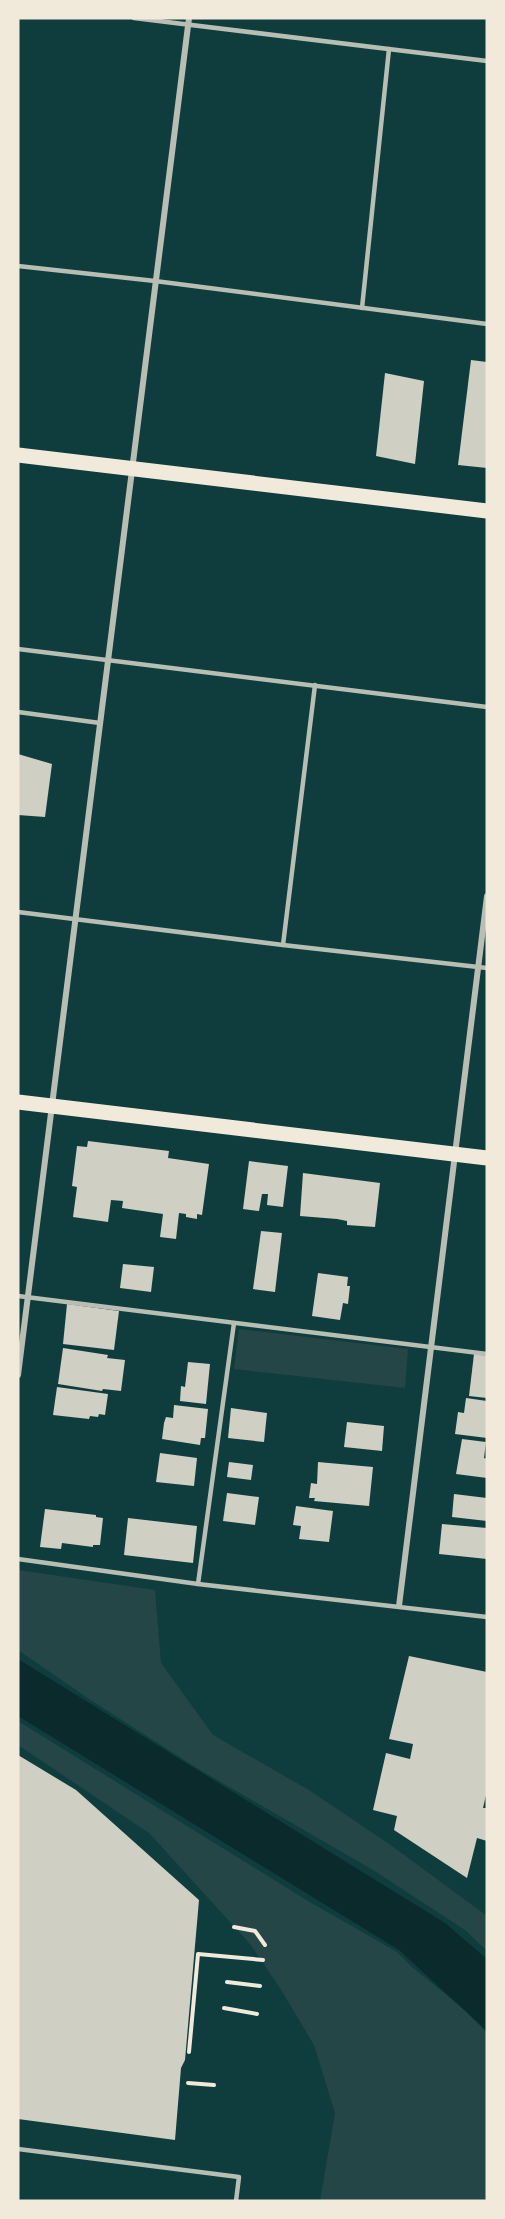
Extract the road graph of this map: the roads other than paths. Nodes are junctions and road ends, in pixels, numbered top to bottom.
1 (134, 18) edge
2 (189, 21) edge
3 (389, 49) junction
4 (487, 61) edge
5 (18, 266) edge
6 (155, 281) junction
7 (362, 308) junction
8 (487, 324) edge
9 (18, 455) edge
10 (131, 469) junction
11 (487, 511) edge
12 (18, 649) edge
13 (107, 661) junction
14 (315, 685) junction
15 (487, 708) edge
16 (18, 712) edge
17 (100, 723) junction
18 (487, 896) edge
19 (18, 912) edge
20 (75, 919) junction
21 (283, 945) junction
22 (478, 967) junction
23 (487, 968) edge
24 (18, 1102) edge
25 (52, 1106) junction
26 (455, 1155) junction
27 (487, 1158) edge
28 (18, 1296) edge
29 (28, 1298) junction
30 (234, 1323) junction
31 (431, 1347) junction
32 (487, 1354) edge
33 (18, 1375) edge
34 (18, 1560) edge
35 (198, 1584) junction
36 (399, 1606) junction
37 (487, 1617) edge
38 (18, 2149) edge
39 (236, 2201) edge

1 - 2 lane
2 - 3 lane
2 - 6 street
3 - 4 lane
3 - 7 lane
5 - 6 lane
6 - 7 lane
6 - 10 street
7 - 8 lane
9 - 10 main road
10 - 11 main road
10 - 13 street
12 - 13 lane
13 - 14 lane
13 - 17 street
14 - 15 lane
14 - 21 lane
16 - 17 lane
17 - 20 street
18 - 22 street
19 - 20 lane
20 - 21 lane
20 - 25 street
21 - 22 lane
22 - 23 lane
22 - 26 street
24 - 25 main road
25 - 26 main road
25 - 29 street
26 - 27 main road
26 - 31 street
28 - 29 lane
29 - 30 lane
29 - 33 street
30 - 31 lane
30 - 35 lane
31 - 32 lane
31 - 36 street
34 - 35 lane
35 - 36 lane
36 - 37 lane
38 - 39 lane

